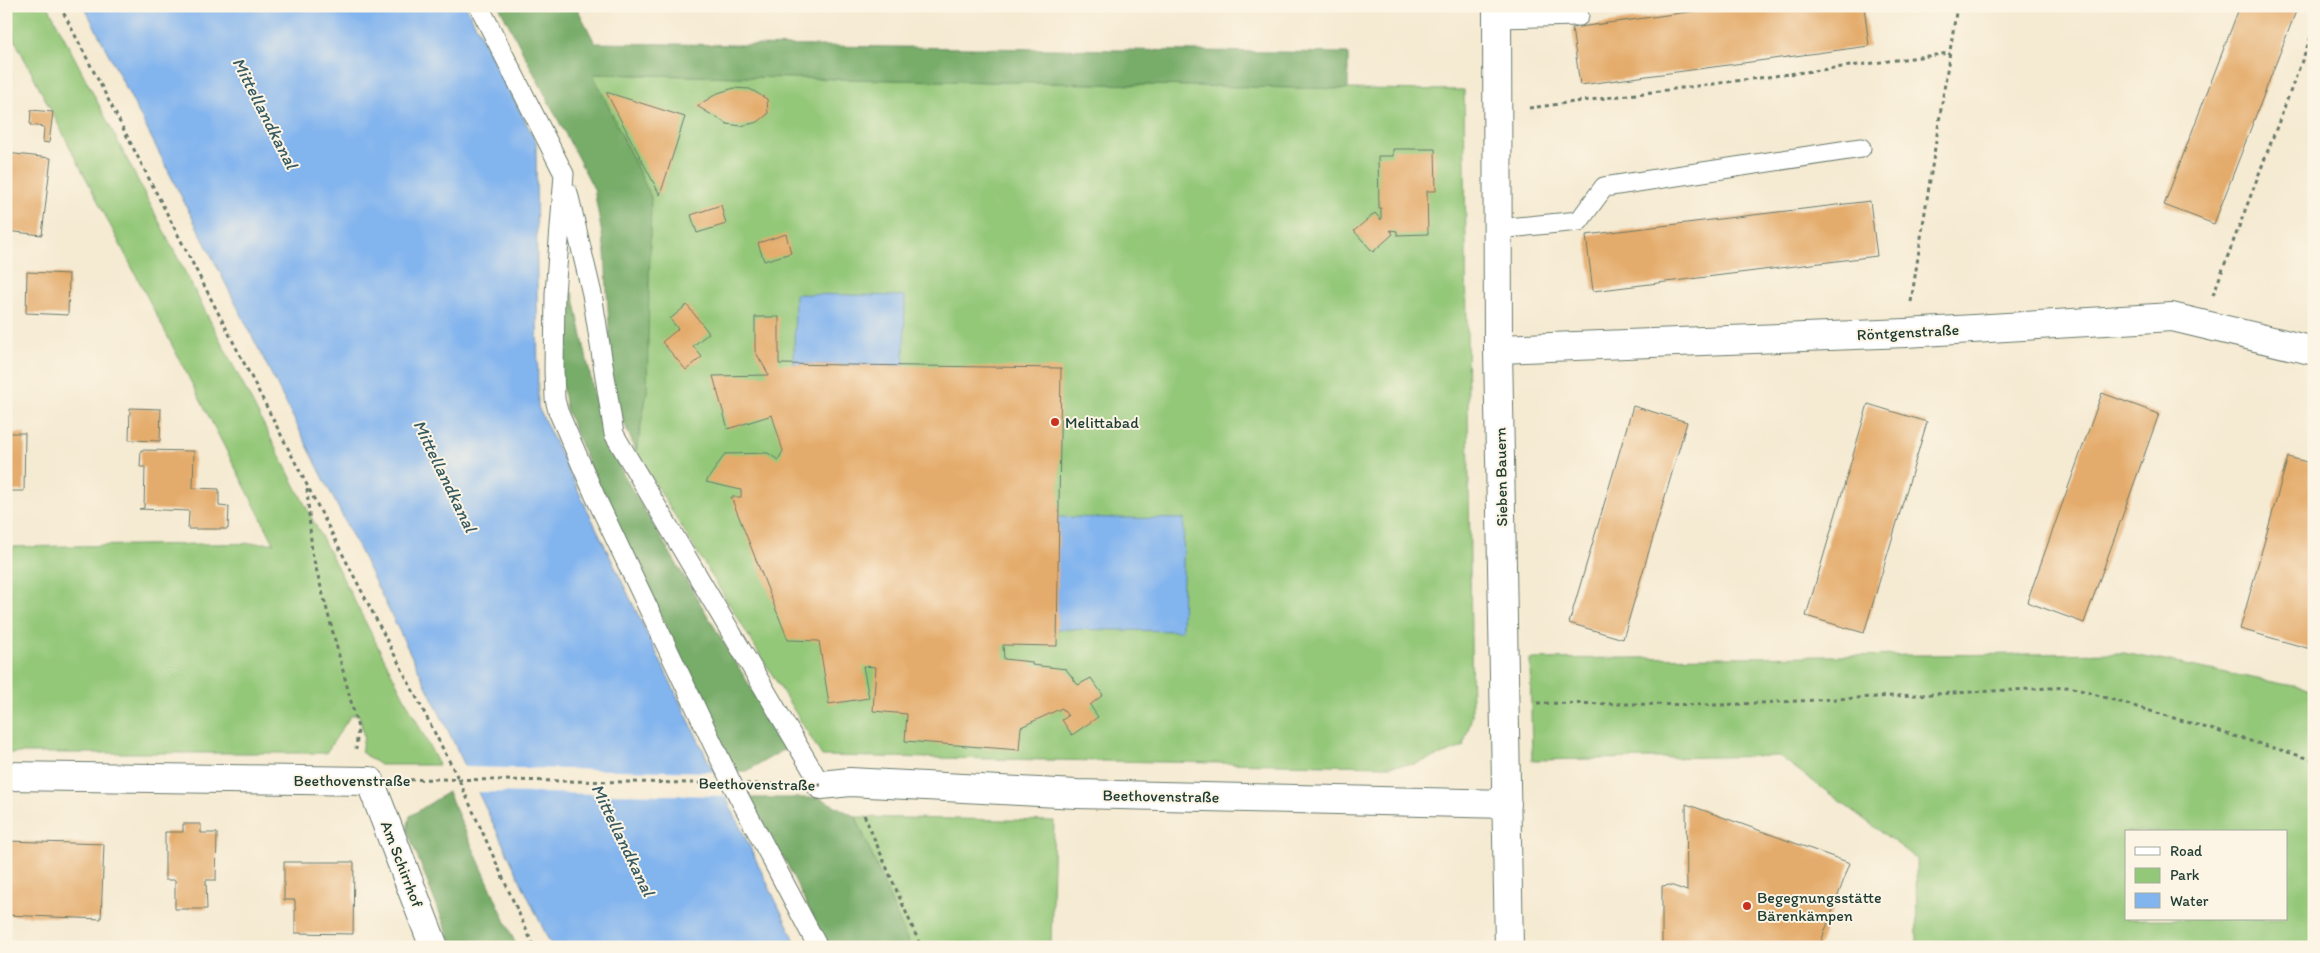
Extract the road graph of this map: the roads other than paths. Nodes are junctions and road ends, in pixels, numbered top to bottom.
1 (479, 6) edge
2 (1497, 12) edge
3 (1579, 16) dead end
4 (1861, 148) dead end
5 (564, 174) junction
6 (1498, 229) junction
7 (1498, 349) junction
8 (2314, 351) edge
9 (6, 776) edge
10 (360, 781) joint
11 (821, 785) joint
12 (1507, 804) junction
13 (434, 947) edge
14 (818, 947) edge
15 (1509, 947) edge

1 - 5 lane
2 - 3 lane
2 - 6 street, Sieben Bauern
4 - 6 lane
5 - 11 lane
5 - 14 lane
6 - 7 street, Sieben Bauern
7 - 8 street, Röntgenstraße
7 - 12 street, Sieben Bauern
9 - 10 street, Beethovenstraße
10 - 13 street, Am Schirrhof
11 - 12 street, Beethovenstraße
12 - 15 street, Sieben Bauern

